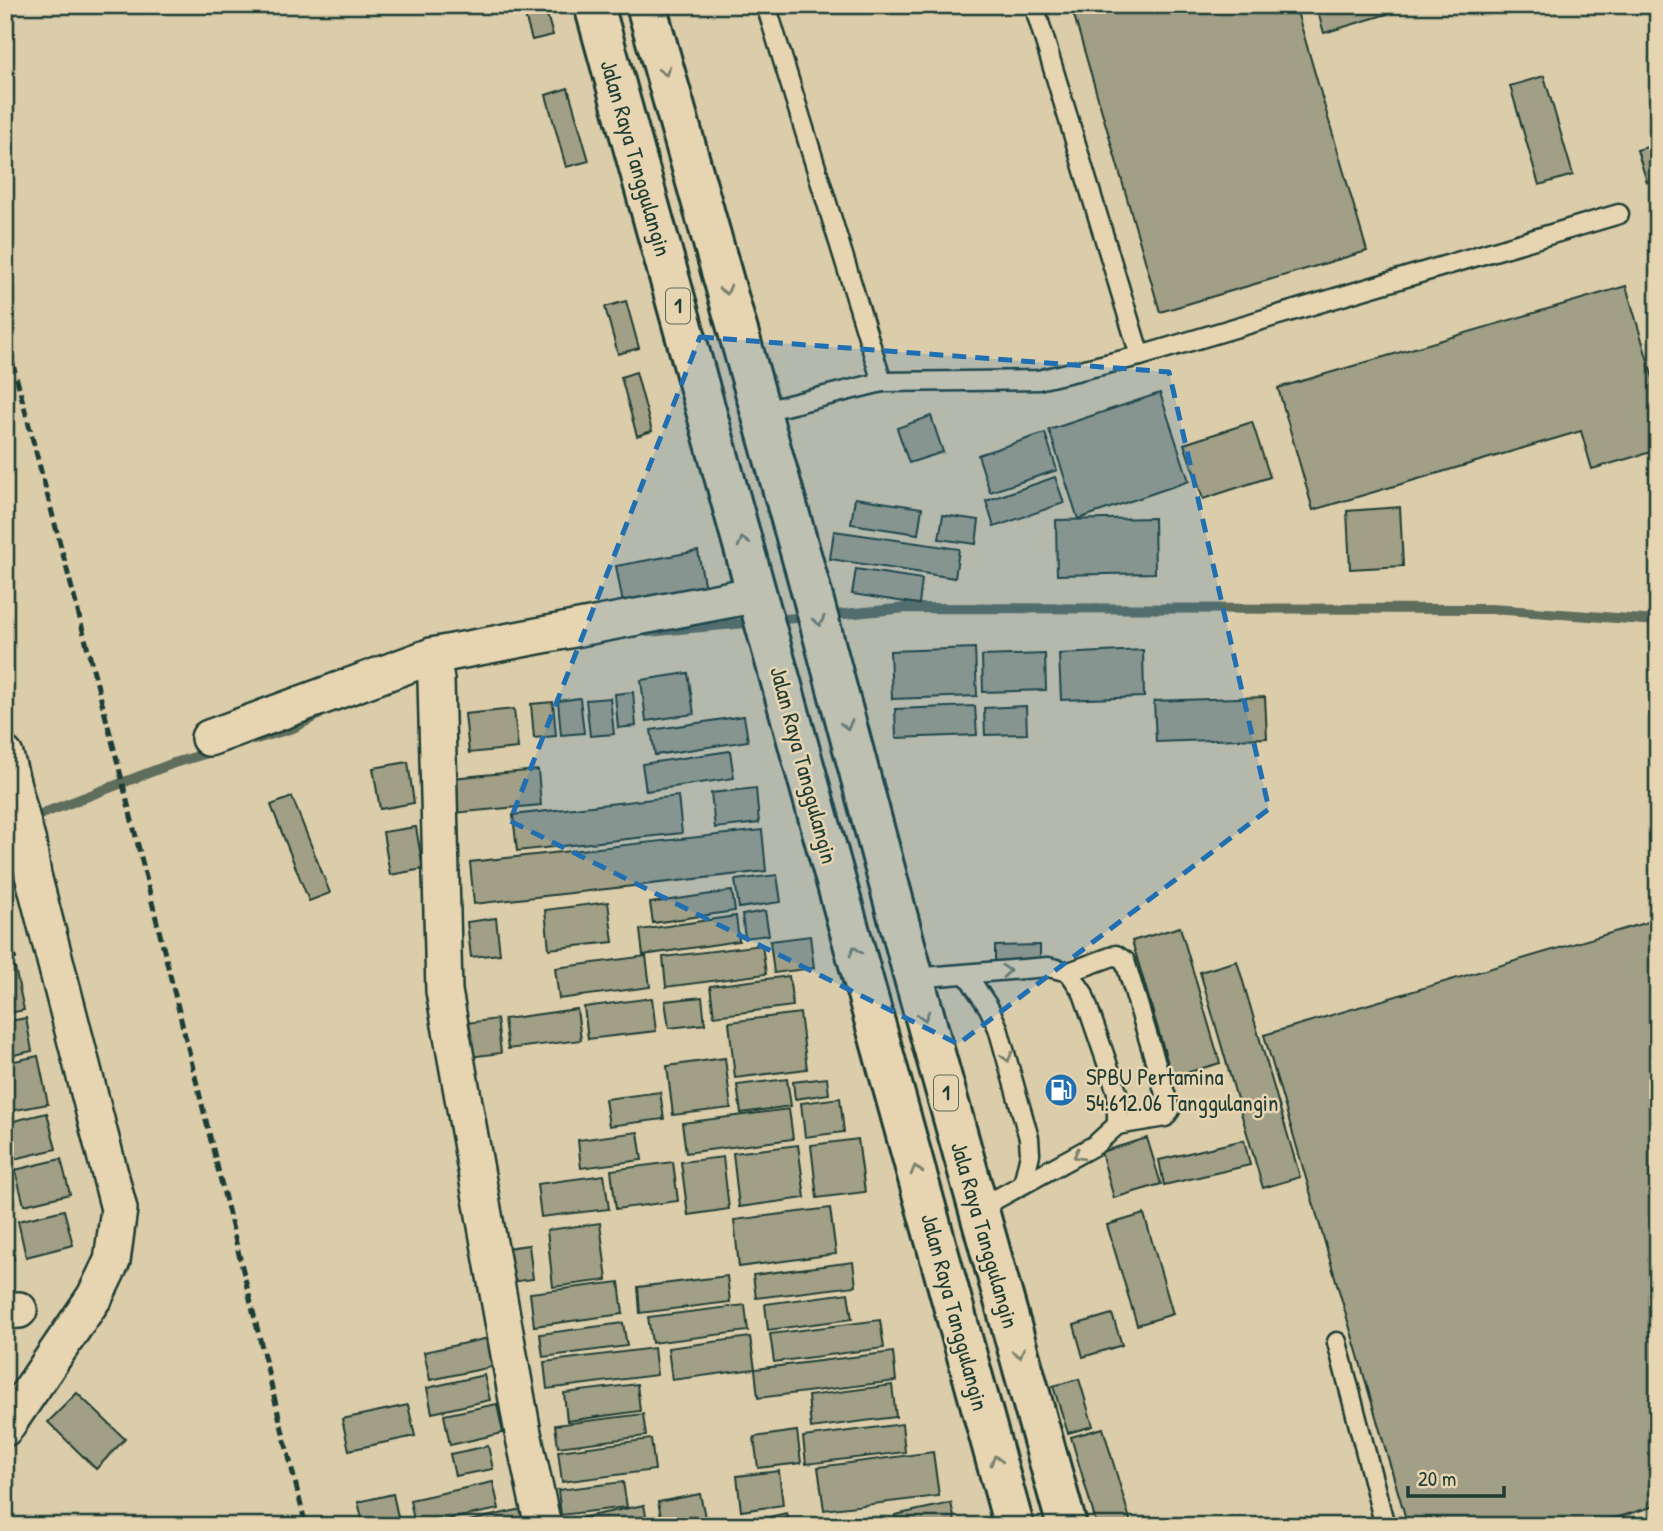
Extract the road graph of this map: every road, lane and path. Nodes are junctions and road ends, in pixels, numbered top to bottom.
1 (594, 5) edge
2 (646, 5) edge
3 (766, 5) edge
4 (1034, 5) edge
5 (1619, 214) dead end
6 (1139, 356) junction
7 (882, 382) junction
8 (761, 412) junction
9 (759, 601) junction
10 (434, 671) junction
11 (209, 738) dead end
12 (8, 766) edge
13 (22, 864) edge
14 (1069, 972) junction
15 (967, 975) junction
16 (914, 978) junction
17 (1117, 1125) junction
18 (1023, 1184) junction
19 (978, 1209) junction
20 (1337, 1342) dead end
21 (5, 1428) edge
22 (543, 1526) edge
23 (1014, 1526) edge
24 (1067, 1526) edge
25 (1385, 1526) edge

9 -> 1 highway, Jalan Raya Tanggulangin / 1
2 -> 8 highway, 1
3 - 7 lane
4 - 6 lane
5 - 6 lane
6 - 7 lane
7 - 8 lane
8 -> 16 highway, Jala Raya Tanggulangin / 1
9 - 10 street
23 -> 9 highway, Jalan Raya Tanggulangin / 1
10 - 11 street
10 - 22 street
12 - 13 street
13 - 21 street
15 -> 14 lane
14 - 17 lane
14 - 17 lane
15 - 16 lane
15 -> 18 lane
16 -> 19 highway, Jala Raya Tanggulangin / 1
17 -> 18 lane
18 - 19 lane
19 -> 24 highway, Jala Raya Tanggulangin / 1
20 - 25 lane

